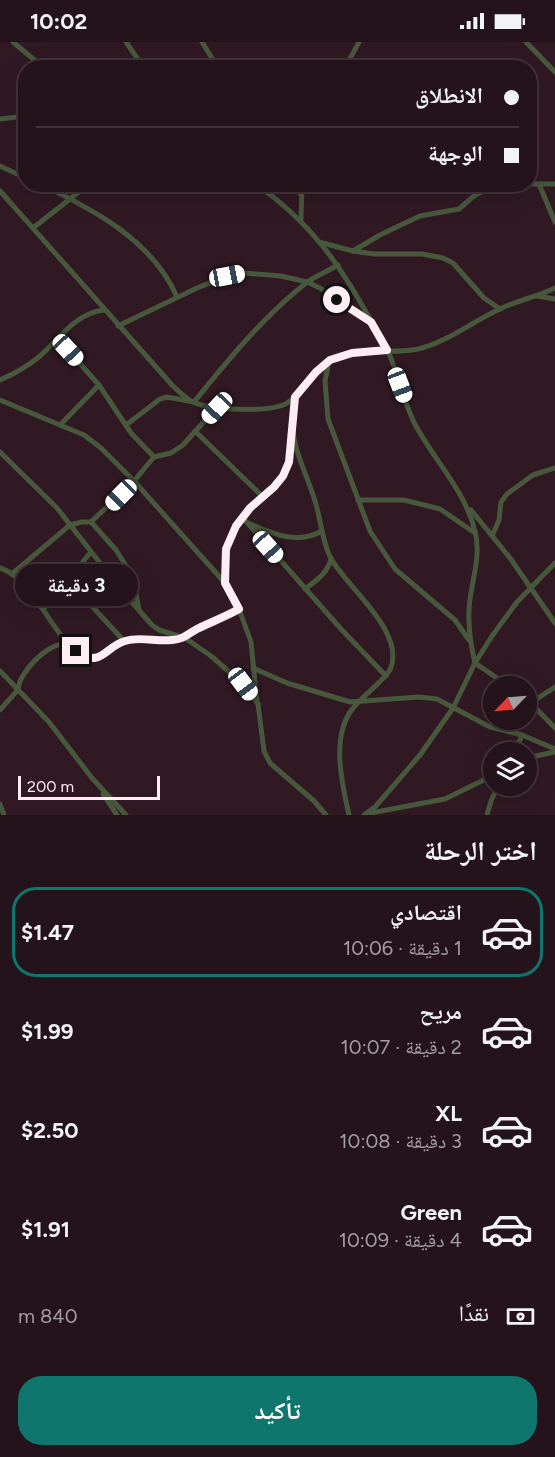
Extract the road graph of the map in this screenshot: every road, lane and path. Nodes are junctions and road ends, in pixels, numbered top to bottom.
1 (13, 42) edge
2 (126, 42) edge
3 (202, 42) edge
4 (358, 42) edge
5 (526, 42) edge
6 (34, 60) edge
7 (138, 60) edge
8 (213, 60) edge
9 (349, 60) edge
10 (555, 72) edge
11 (18, 117) edge
12 (0, 118) edge
13 (0, 166) edge
14 (18, 174) edge
15 (539, 184) joint
16 (555, 184) edge
17 (0, 191) edge
18 (57, 192) edge
19 (78, 192) edge
20 (266, 192) edge
21 (300, 192) edge
22 (302, 192) edge
23 (482, 192) edge
24 (302, 197) junction
25 (70, 198) junction
26 (301, 220) junction
27 (555, 222) edge
28 (33, 228) junction
29 (320, 242) junction
30 (353, 251) junction
31 (338, 265) junction
32 (307, 282) junction
33 (555, 288) edge
34 (535, 296) junction
35 (177, 297) junction
36 (555, 299) edge
37 (500, 309) junction
38 (104, 310) junction
39 (371, 322) junction
40 (118, 326) junction
41 (58, 339) junction
42 (387, 350) junction
43 (330, 360) junction
44 (0, 380) edge
45 (99, 385) junction
46 (295, 397) junction
47 (0, 400) edge
48 (194, 402) junction
49 (217, 408) junction
50 (292, 423) junction
51 (60, 425) junction
52 (126, 425) junction
53 (195, 431) junction
54 (0, 452) edge
55 (154, 457) junction
56 (554, 471) edge
57 (134, 481) junction
58 (262, 496) junction
59 (357, 500) junction
60 (466, 504) junction
61 (242, 521) junction
62 (91, 522) junction
63 (70, 525) junction
64 (322, 531) junction
65 (476, 534) junction
66 (492, 536) junction
67 (91, 552) junction
68 (331, 558) junction
69 (555, 563) edge
70 (0, 568) edge
71 (13, 573) junction
72 (67, 579) junction
73 (225, 583) junction
74 (530, 587) junction
75 (305, 589) junction
76 (44, 608) junction
77 (239, 609) junction
78 (139, 611) junction
79 (555, 622) edge
80 (185, 638) junction
81 (124, 641) junction
82 (69, 644) junction
83 (471, 644) junction
84 (475, 663) junction
85 (253, 668) junction
86 (0, 671) edge
87 (386, 676) junction
88 (494, 676) edge
89 (555, 687) edge
90 (18, 689) junction
91 (537, 696) edge
92 (359, 702) junction
93 (258, 704) junction
94 (453, 708) junction
95 (537, 709) edge
96 (0, 710) edge
97 (555, 728) edge
98 (522, 735) junction
99 (519, 742) edge
100 (555, 751) edge
101 (537, 755) edge
102 (92, 778) junction
103 (483, 781) edge
104 (493, 796) edge
105 (0, 804) edge
106 (366, 814) edge
107 (4, 815) edge
108 (117, 815) edge
109 (126, 815) edge
110 (326, 815) edge
111 (350, 815) edge
112 (487, 815) edge

1 - 6 street
2 - 7 street
3 - 8 street
4 - 9 street
5 - 10 street
11 - 12 street
13 - 14 street
15 - 16 street
15 - 27 street
17 - 28 street
18 - 25 street
19 - 25 street
20 - 26 street
21 - 24 street
22 - 24 street
23 - 30 street
24 - 26 street
25 - 28 street
25 - 35 street
26 - 29 street
28 - 38 street
29 - 30 street
29 - 31 street
30 - 37 street
31 - 32 street
31 - 39 street
32 - 35 street
32 - 39 street
32 - 48 street
33 - 34 street
34 - 36 street
34 - 37 street
35 - 40 street
37 - 42 street
38 - 40 street
38 - 41 street
39 - 42 street
40 - 48 street
41 - 44 street
41 - 45 street
42 - 43 street
42 - 60 street
43 - 46 street
43 - 59 street
45 - 51 street
45 - 52 street
46 - 49 street
46 - 50 street
47 - 51 street
48 - 49 street
48 - 52 street
49 - 53 street
50 - 58 street
50 - 64 street
51 - 57 street
52 - 55 street
53 - 55 street
53 - 58 street
54 - 63 street
55 - 57 street
56 - 66 street
57 - 62 street
57 - 73 street
58 - 61 street
59 - 65 street
59 - 83 street
60 - 65 street
60 - 66 street
61 - 64 street
61 - 73 street
61 - 75 street
62 - 63 street
62 - 78 street
63 - 67 street
63 - 71 street
64 - 68 street
65 - 83 street
66 - 74 street
67 - 72 street
67 - 78 street
68 - 75 street
68 - 87 street
69 - 74 street
70 - 71 street
71 - 76 street
72 - 76 street
72 - 81 street
73 - 77 street
74 - 79 street
74 - 84 street
75 - 87 street
76 - 82 street
77 - 80 street
77 - 85 street
78 - 80 street
80 - 81 street
80 - 93 street
81 - 82 street
82 - 90 street
83 - 84 street
84 - 88 street
84 - 94 street
85 - 92 street
85 - 93 street
86 - 90 street
87 - 92 street
89 - 91 street
90 - 96 street
90 - 102 street
92 - 94 street
92 - 111 street
93 - 110 street
94 - 98 street
94 - 106 street
95 - 97 street
98 - 99 street
98 - 100 street
100 - 101 street
102 - 108 street
102 - 109 street
103 - 106 street
104 - 112 street
105 - 107 street

